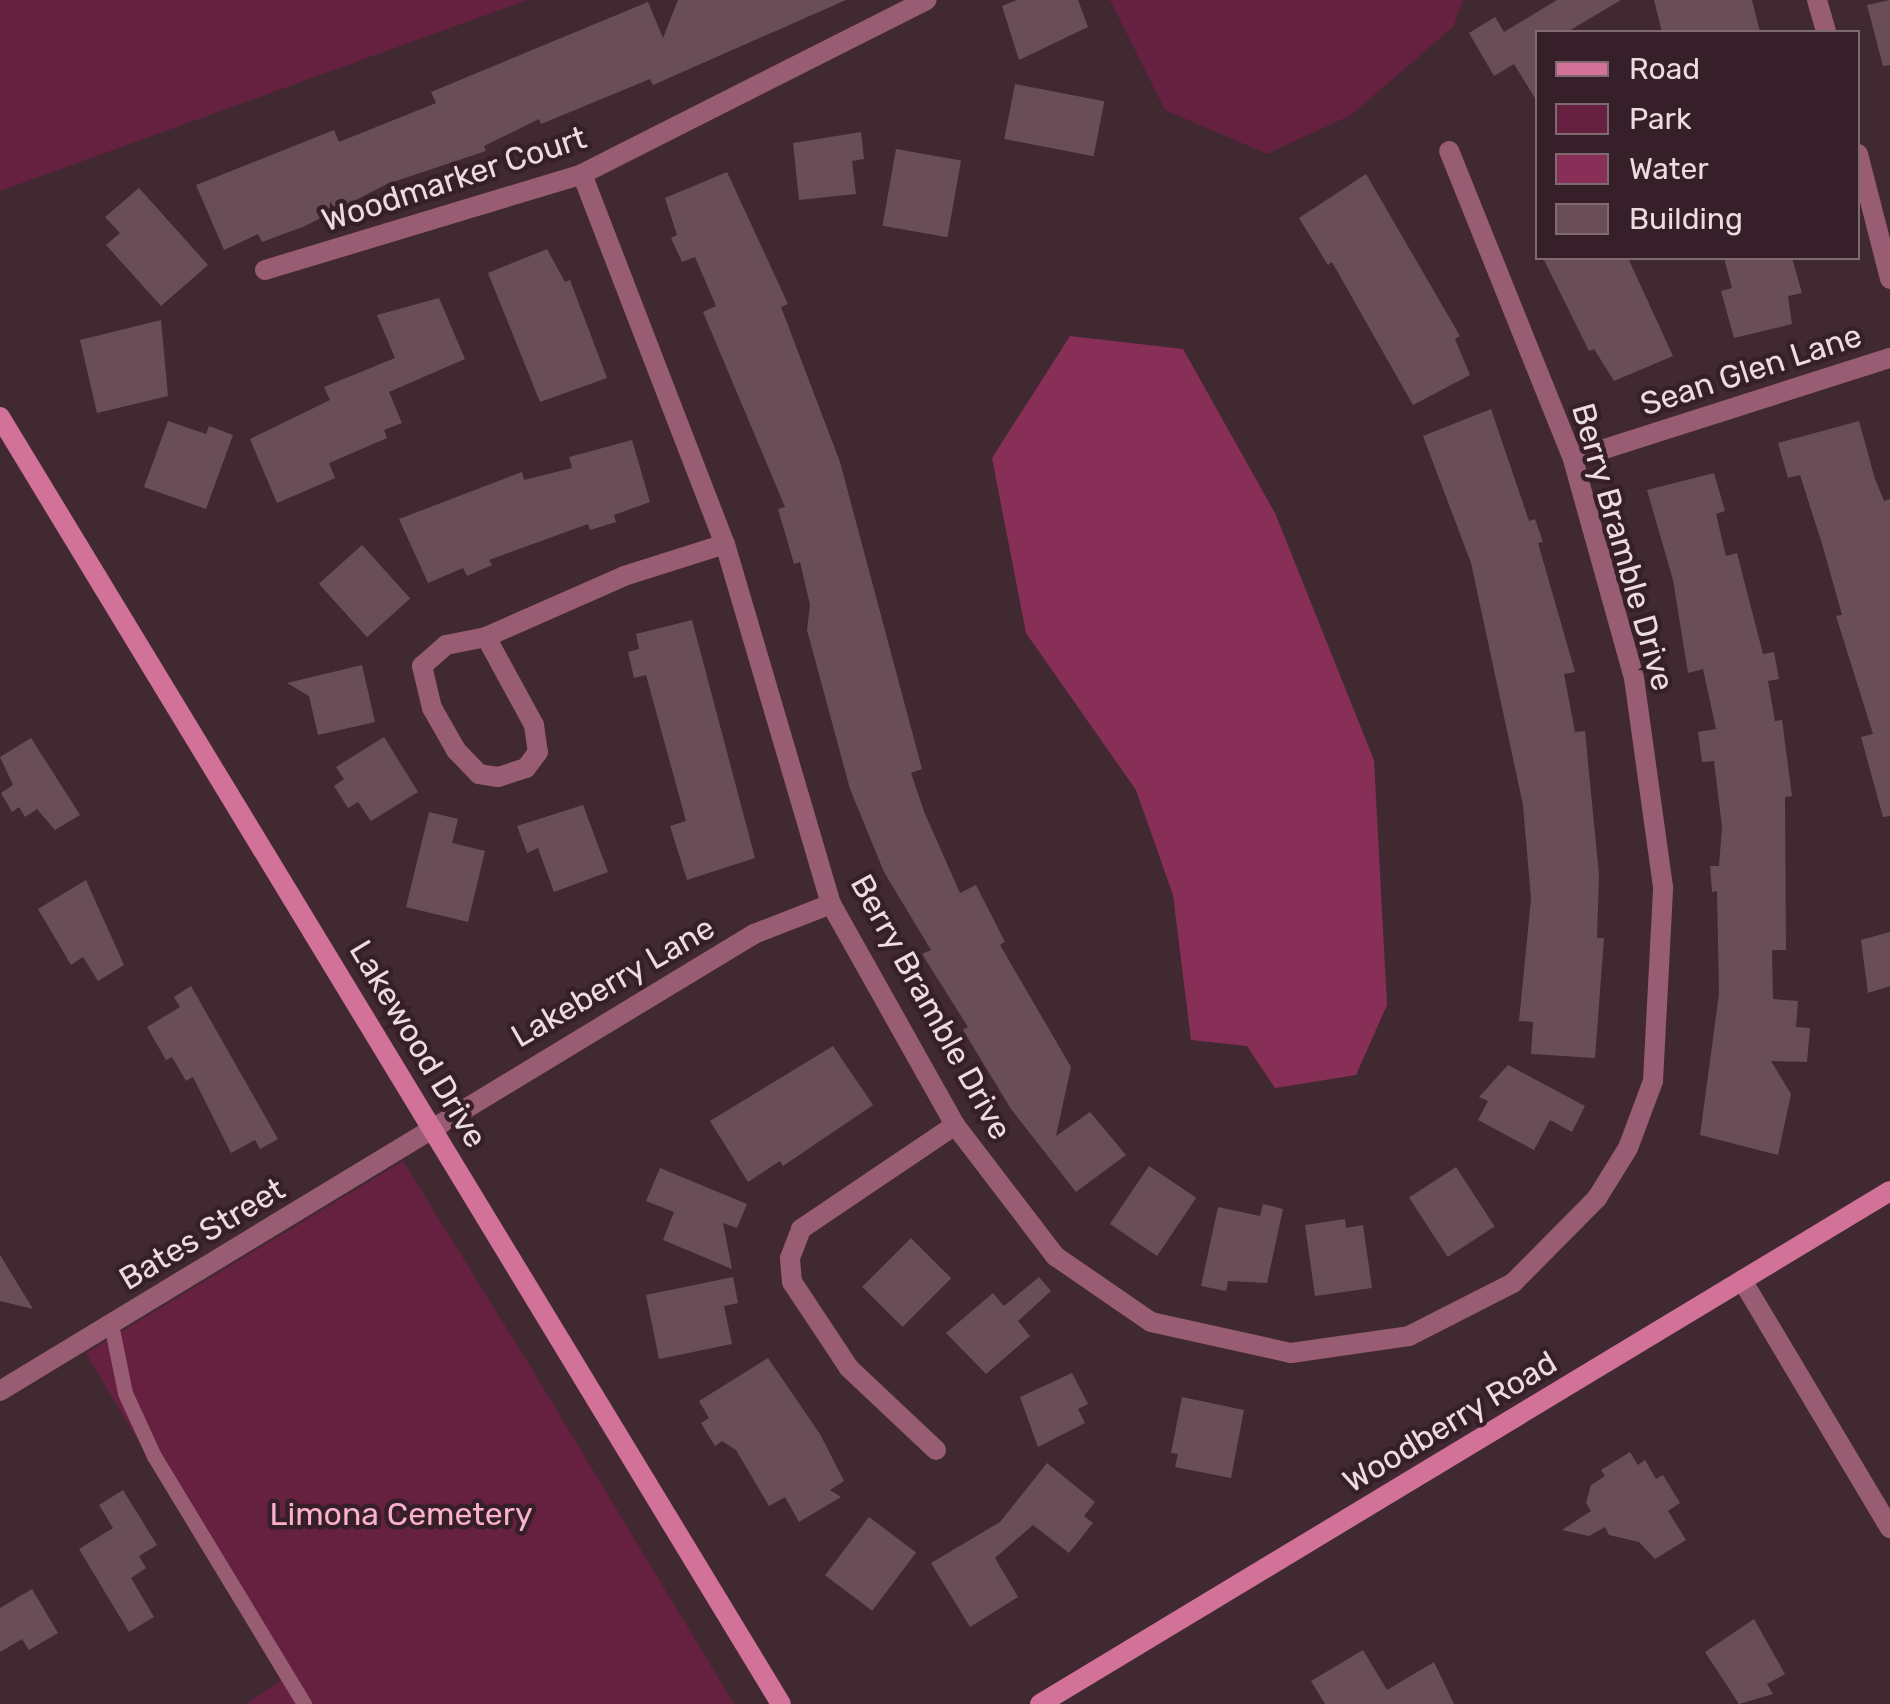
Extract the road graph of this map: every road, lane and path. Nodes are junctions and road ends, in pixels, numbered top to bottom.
1 (926, 0) edge
2 (1818, 0) edge
3 (1826, 30) edge
4 (1449, 150) dead end
5 (1860, 162) edge
6 (582, 174) junction
7 (265, 270) dead end
8 (1890, 279) edge
9 (1890, 358) edge
10 (0, 417) edge
11 (7, 446) edge
12 (1573, 459) junction
13 (725, 544) junction
14 (486, 637) junction
15 (832, 904) junction
16 (956, 1125) junction
17 (435, 1129) junction
18 (1890, 1191) edge
19 (1742, 1280) junction
20 (111, 1324) junction
21 (0, 1391) edge
22 (936, 1450) dead end
23 (1890, 1528) edge
24 (304, 1704) edge
25 (782, 1704) edge
26 (1040, 1704) edge

1 - 6 street, Woodmarker Court
2 - 3 street
4 - 12 street, Berry Bramble Drive
5 - 8 street
6 - 7 street, Woodmarker Court
6 - 13 street, Berry Bramble Drive
9 - 12 street, Sean Glen Lane
10 - 11 street, Lakewood Drive
11 - 17 street, Lakewood Drive
12 - 16 street, Berry Bramble Drive
13 - 14 street
13 - 15 street, Berry Bramble Drive
14 - 14 street
15 - 16 street, Berry Bramble Drive
15 - 17 street, Lakeberry Lane
16 - 22 street
17 - 20 street, Bates Street
17 - 25 street, Lakewood Drive
18 - 19 street, Woodberry Road
19 - 23 street
19 - 26 street, Woodberry Road
20 - 21 street, Bates Street
20 - 24 lane

